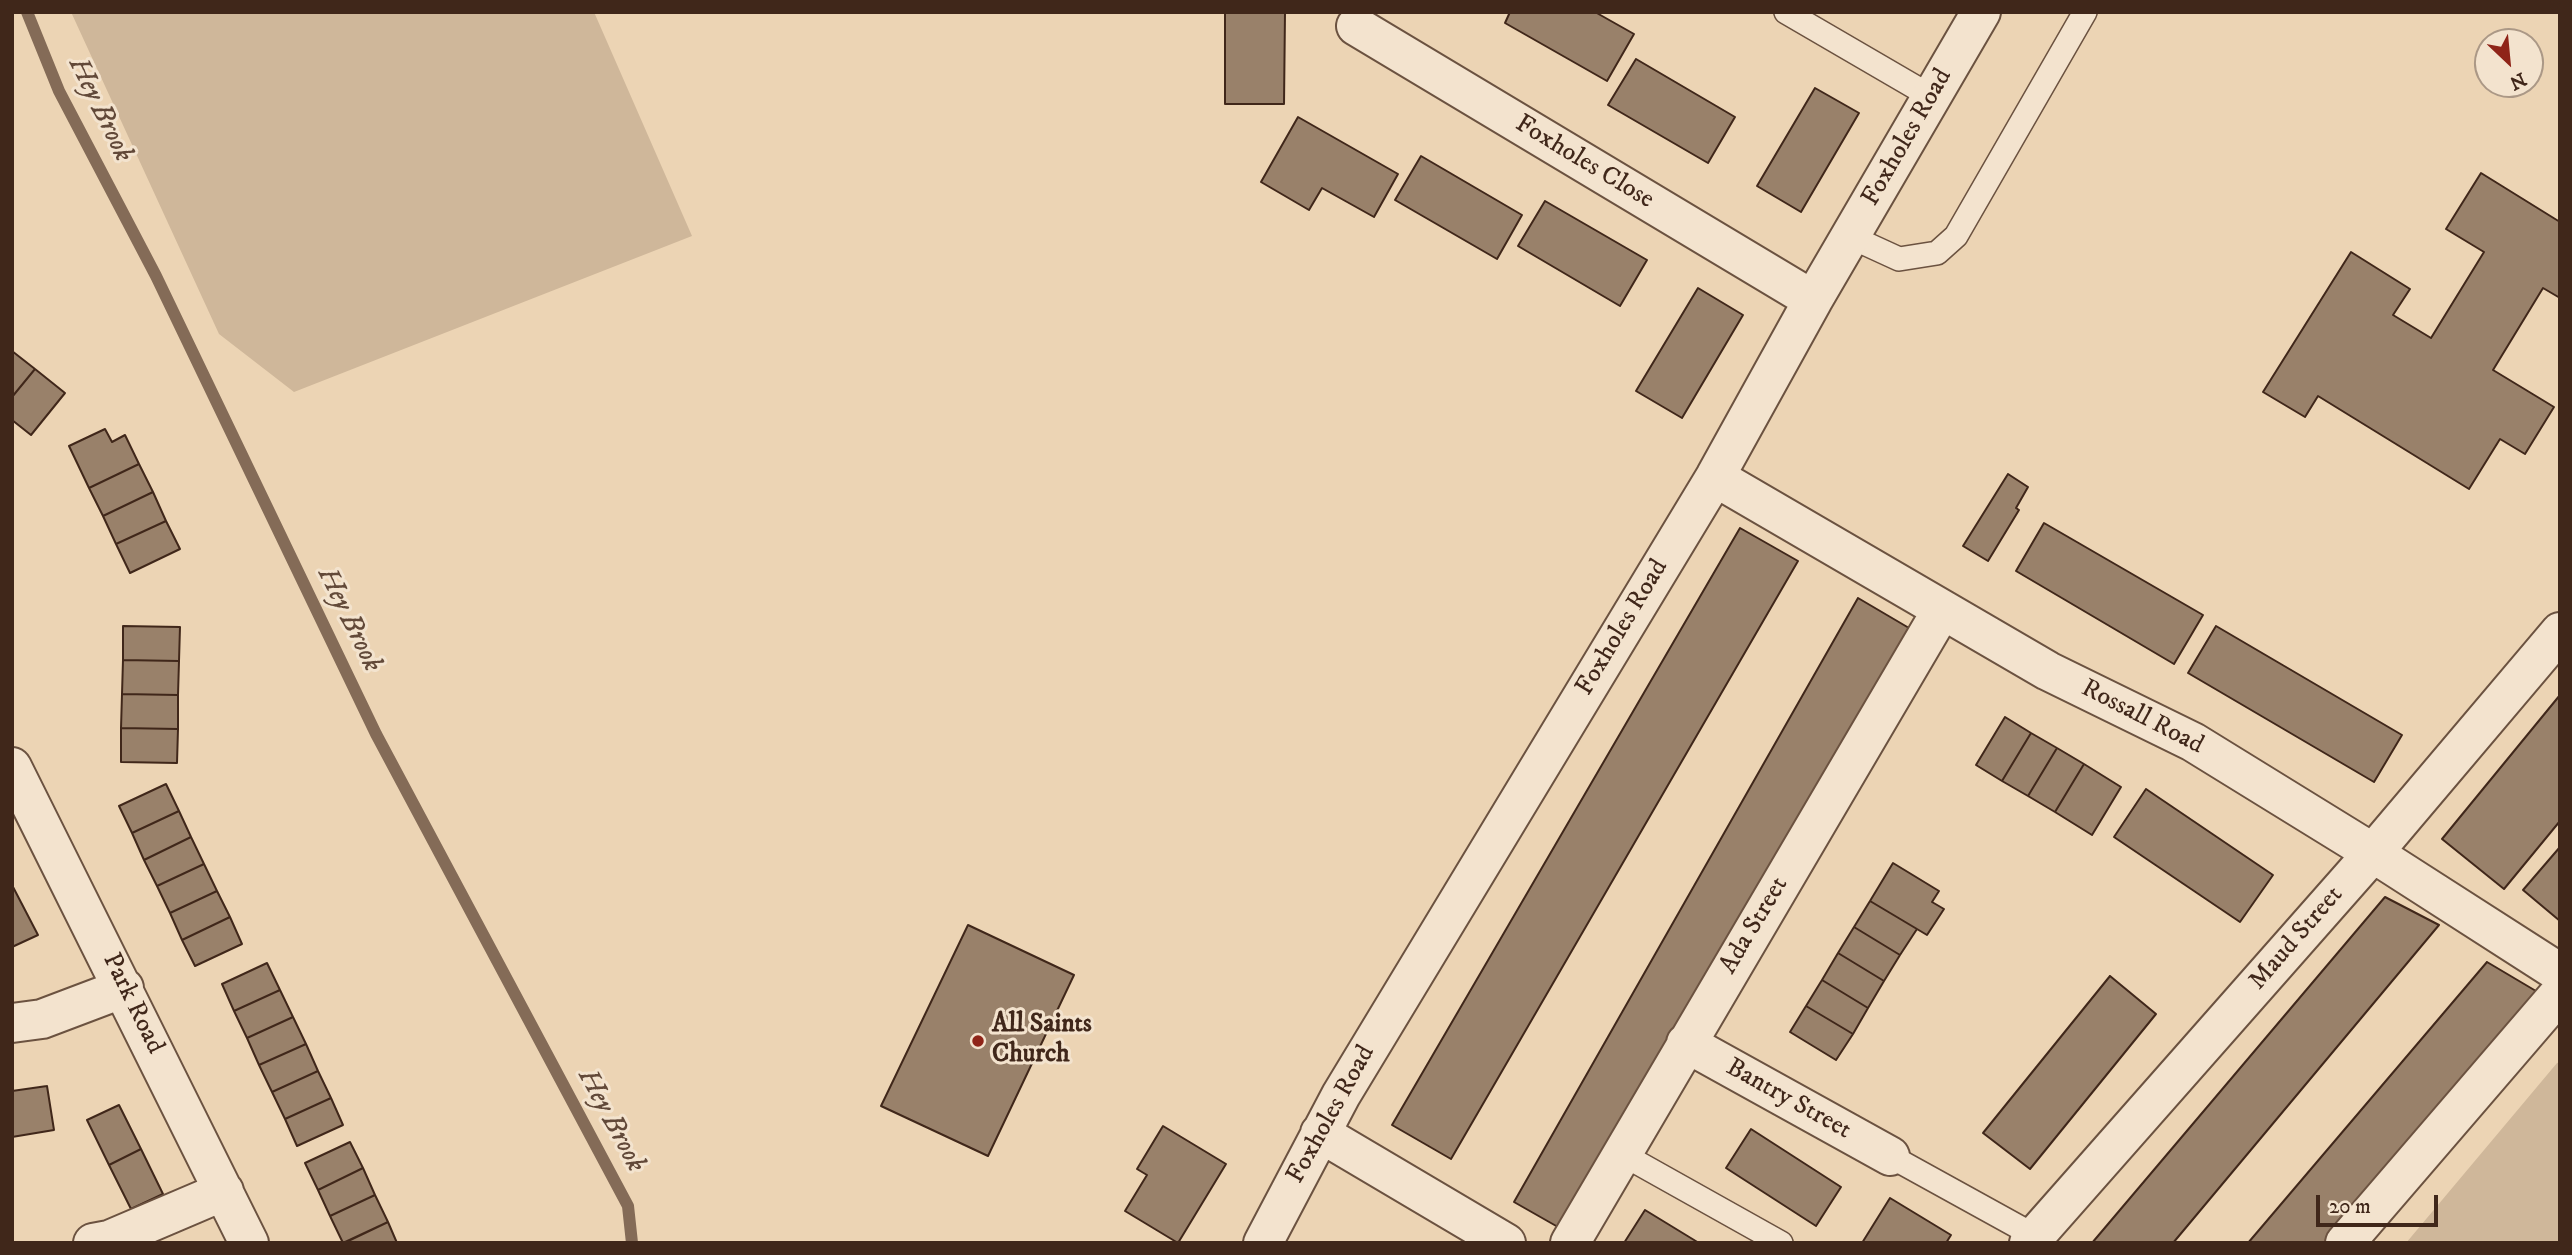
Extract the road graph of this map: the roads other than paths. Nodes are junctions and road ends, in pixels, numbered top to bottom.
1 (1786, 12) edge
2 (1981, 12) edge
3 (2085, 12) edge
4 (1356, 26) dead end
5 (1932, 97) junction
6 (1851, 237) junction
7 (1813, 300) junction
8 (1715, 477) junction
9 (1942, 610) junction
10 (2560, 632) edge
11 (12, 767) edge
12 (2373, 853) junction
13 (2560, 973) edge
14 (124, 988) junction
15 (2560, 993) edge
16 (12, 1023) edge
17 (1686, 1043) junction
18 (1320, 1133) junction
19 (1622, 1154) junction
20 (1890, 1156) joint
21 (224, 1191) junction
22 (2032, 1239) edge
23 (93, 1243) edge
24 (250, 1243) edge
25 (1263, 1243) edge
26 (1506, 1243) edge
27 (1570, 1243) edge
28 (1781, 1243) edge
29 (2345, 1243) edge

1 - 5 lane
2 - 5 street, Foxholes Road
3 - 6 lane
4 - 7 street, Foxholes Close
5 - 6 street, Foxholes Road
6 - 7 street, Foxholes Road
7 - 8 street, Foxholes Road
8 - 9 street, Rossall Road
8 - 18 street, Foxholes Road
9 - 12 street, Rossall Road
9 - 17 street, Ada Street
10 - 12 street, Maud Street
11 - 14 street, Park Road
12 - 13 street, Rossall Road
12 - 22 street, Maud Street
14 - 16 street
14 - 21 street, Park Road
15 - 29 street
17 - 19 street, Ada Street
17 - 20 street, Bantry Street
18 - 25 street, Foxholes Road
18 - 26 street
19 - 27 street, Ada Street
19 - 28 lane
20 - 22 lane
21 - 23 street
21 - 24 street, Park Road

